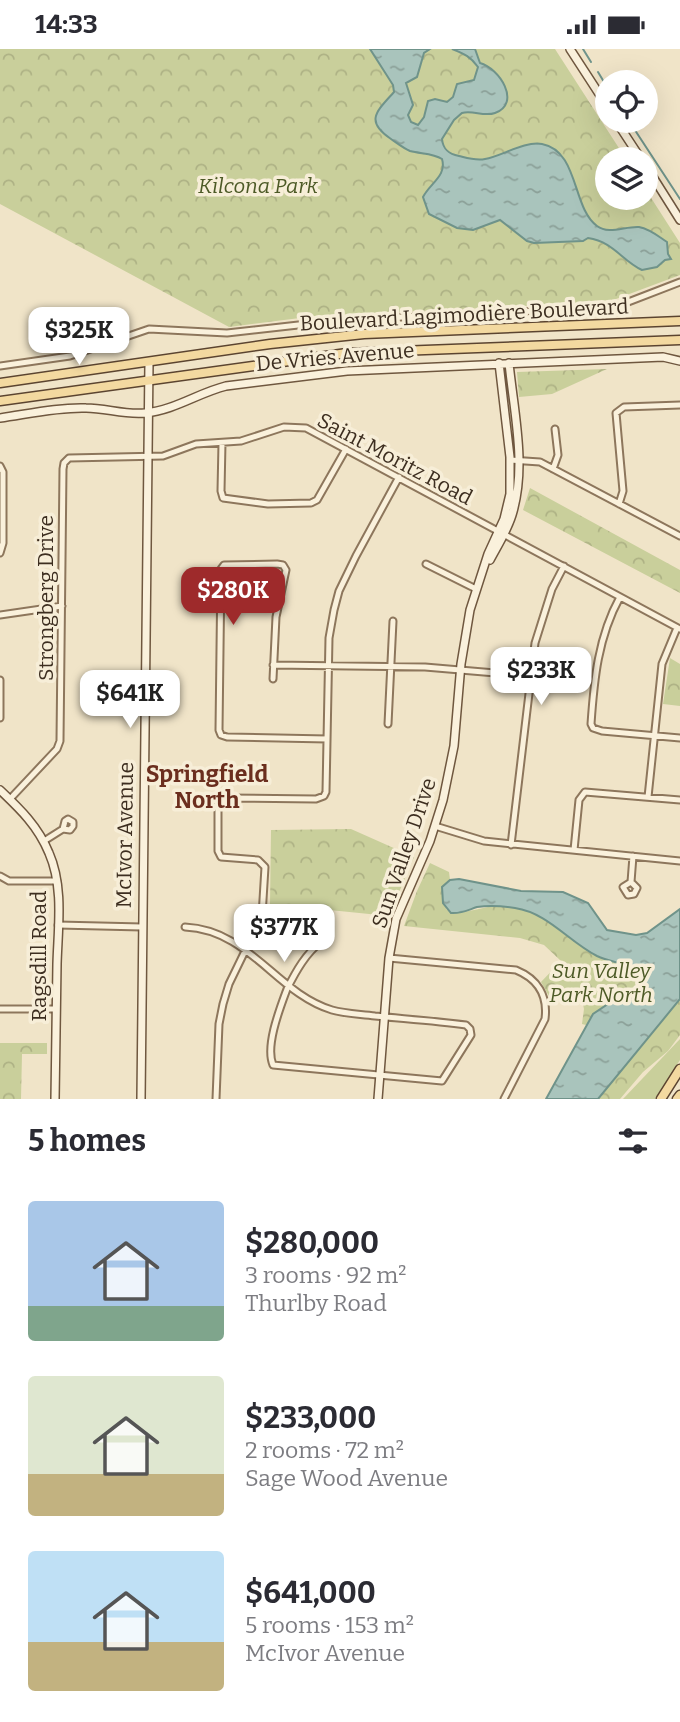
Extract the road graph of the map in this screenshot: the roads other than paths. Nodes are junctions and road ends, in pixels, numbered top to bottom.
1 (570, 49) edge
2 (595, 88) edge
3 (658, 185) edge
4 (680, 220) edge
5 (680, 282) edge
6 (680, 321) edge
7 (680, 340) edge
8 (680, 361) edge
9 (149, 362) junction
10 (499, 363) junction
11 (509, 363) junction
12 (0, 366) edge
13 (147, 380) junction
14 (0, 383) edge
15 (0, 401) edge
16 (680, 405) edge
17 (147, 413) junction
18 (0, 418) edge
19 (555, 429) dead end
20 (222, 443) junction
21 (346, 449) junction
22 (147, 456) junction
23 (510, 460) junction
24 (519, 460) junction
25 (0, 466) edge
26 (554, 468) junction
27 (399, 477) junction
28 (619, 504) junction
29 (501, 533) junction
30 (680, 536) edge
31 (0, 552) edge
32 (426, 564) dead end
33 (564, 566) junction
34 (476, 589) junction
35 (620, 597) junction
36 (62, 606) junction
37 (0, 615) edge
38 (393, 621) dead end
39 (679, 628) edge
40 (273, 665) junction
41 (328, 665) junction
42 (391, 666) junction
43 (461, 670) junction
44 (531, 675) junction
45 (273, 679) dead end
46 (0, 680) edge
47 (0, 718) edge
48 (388, 724) dead end
49 (654, 736) junction
50 (680, 738) edge
51 (327, 739) junction
52 (0, 790) edge
53 (648, 797) junction
54 (10, 799) junction
55 (680, 800) edge
56 (435, 826) junction
57 (63, 829) dead end
58 (44, 841) junction
59 (511, 845) junction
60 (574, 850) junction
61 (633, 856) junction
62 (680, 860) edge
63 (0, 876) edge
64 (57, 881) junction
65 (631, 882) dead end
66 (58, 925) junction
67 (142, 927) junction
68 (185, 927) dead end
69 (322, 941) dead end
70 (246, 950) junction
71 (389, 958) junction
72 (289, 985) junction
73 (0, 1009) edge
74 (56, 1009) junction
75 (385, 1017) junction
76 (680, 1069) edge
77 (380, 1076) junction
78 (55, 1099) edge
79 (141, 1099) edge
80 (216, 1099) edge
81 (378, 1099) edge
82 (504, 1099) edge
83 (660, 1099) edge

1 - 2 street
3 - 4 street
5 - 12 street
6 - 9 main road, Boulevard Lagimodière Boulevard
7 - 13 main road, Boulevard Lagimodière Boulevard
8 - 11 street, De Vries Avenue
9 - 13 street, McIvor Avenue
9 - 14 main road, Boulevard Lagimodière Boulevard
10 - 11 street, De Vries Avenue
10 - 17 street, De Vries Avenue
10 - 23 street, Sun Valley Drive
11 - 24 street, Sun Valley Drive
13 - 15 main road, Boulevard Lagimodière Boulevard
13 - 17 street, McIvor Avenue
16 - 28 street
17 - 18 street, De Vries Avenue
17 - 22 street, McIvor Avenue
19 - 26 street
20 - 21 street, Saint Moritz Road
20 - 21 street
20 - 22 street, Saint Moritz Road
21 - 27 street, Saint Moritz Road
22 - 36 street, Strongberg Drive
22 - 67 street, McIvor Avenue
23 - 24 street
23 - 29 street, Sun Valley Drive
24 - 26 street
24 - 29 street, Sun Valley Drive
25 - 31 street
26 - 28 street
27 - 29 street, Saint Moritz Road
27 - 41 street
28 - 30 street
29 - 33 street, Saint Moritz Road
29 - 34 street, Sun Valley Drive
32 - 34 street
33 - 35 street, Saint Moritz Road
33 - 44 street
34 - 43 street, Sun Valley Drive
35 - 39 street, Saint Moritz Road
35 - 49 street
36 - 37 street
36 - 54 street, Strongberg Drive
38 - 42 street
39 - 49 street
40 - 41 street
40 - 45 street
40 - 51 street
41 - 42 street
41 - 51 street
42 - 43 street
42 - 48 street
43 - 44 street
43 - 56 street, Sun Valley Drive
44 - 59 street
46 - 47 street
49 - 50 street
49 - 53 street
51 - 70 street
52 - 54 street, Ragsdill Road
53 - 55 street
53 - 60 street
54 - 58 street, Ragsdill Road
56 - 59 street
56 - 71 street, Sun Valley Drive
57 - 58 street
58 - 64 street, Ragsdill Road
59 - 60 street
60 - 61 street
61 - 62 street
61 - 65 street
63 - 64 street
64 - 66 street, Ragsdill Road
66 - 67 street
66 - 74 street, Ragsdill Road
67 - 79 street, McIvor Avenue
68 - 70 street
69 - 72 street
70 - 72 street
70 - 80 street
71 - 75 street, Sun Valley Drive
71 - 82 street
72 - 75 street
72 - 77 street
73 - 74 street
74 - 78 street, Ragsdill Road
75 - 77 street, Sun Valley Drive
75 - 77 street
76 - 83 main road
77 - 81 street, Sun Valley Drive

